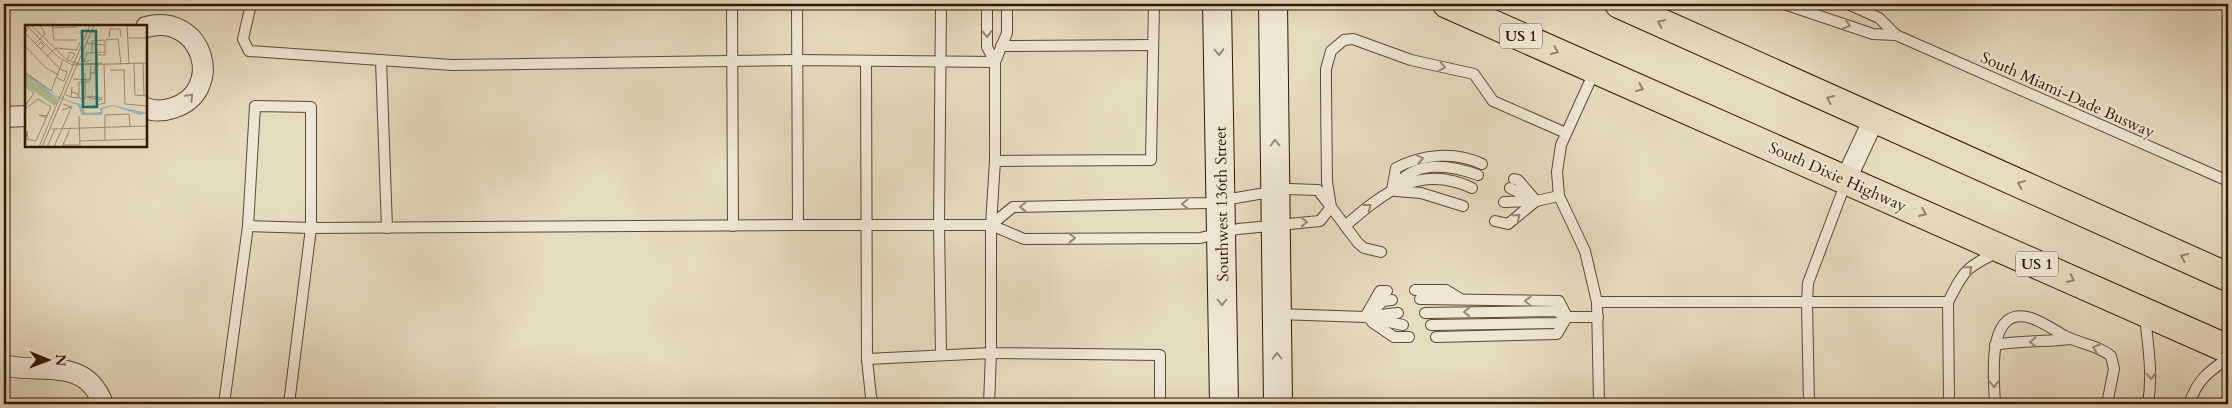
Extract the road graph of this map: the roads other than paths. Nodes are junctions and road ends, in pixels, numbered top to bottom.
1 (252, 4) edge
2 (732, 4) edge
3 (797, 4) edge
4 (941, 4) edge
5 (986, 4) edge
6 (1007, 4) edge
7 (1154, 4) edge
8 (1217, 4) edge
9 (1272, 4) edge
10 (1447, 4) edge
11 (1618, 4) edge
12 (1784, 4) edge
13 (1848, 4) edge
14 (148, 26) edge
15 (1896, 35) junction
16 (1153, 45) junction
17 (1002, 46) junction
18 (381, 60) junction
19 (733, 60) junction
20 (798, 60) junction
21 (866, 61) junction
22 (941, 62) junction
23 (995, 62) junction
24 (1595, 69) junction
25 (148, 108) edge
26 (25, 116) edge
27 (4, 117) edge
28 (1874, 119) junction
29 (1566, 134) junction
30 (996, 161) junction
31 (1482, 164) dead end
32 (1478, 174) dead end
33 (1846, 179) junction
34 (2228, 181) edge
35 (1512, 183) dead end
36 (1472, 188) dead end
37 (1392, 190) junction
38 (1275, 192) junction
39 (1560, 196) junction
40 (1222, 200) junction
41 (1536, 201) junction
42 (1504, 202) dead end
43 (1463, 206) dead end
44 (1331, 207) junction
45 (1495, 221) dead end
46 (1276, 224) junction
47 (867, 225) junction
48 (939, 225) junction
49 (991, 225) junction
50 (248, 226) junction
51 (733, 226) junction
52 (798, 226) junction
53 (1345, 226) junction
54 (311, 228) junction
55 (387, 228) junction
56 (1222, 232) junction
57 (2004, 249) junction
58 (1380, 252) dead end
59 (2228, 276) edge
60 (1387, 291) dead end
61 (1417, 295) dead end
62 (1392, 300) dead end
63 (1597, 302) junction
64 (1948, 302) junction
65 (1807, 303) junction
66 (2144, 312) junction
67 (1398, 313) dead end
68 (1425, 313) dead end
69 (1277, 314) junction
70 (1567, 316) junction
71 (1365, 317) junction
72 (1598, 317) junction
73 (1403, 325) dead end
74 (1431, 325) dead end
75 (1409, 337) dead end
76 (1436, 337) dead end
77 (2071, 339) junction
78 (1995, 344) junction
79 (2228, 349) edge
80 (990, 353) junction
81 (941, 355) junction
82 (2228, 358) edge
83 (867, 359) junction
84 (4, 365) edge
85 (103, 404) edge
86 (224, 404) edge
87 (289, 404) edge
88 (874, 404) edge
89 (988, 404) edge
90 (1160, 404) edge
91 (1224, 404) edge
92 (1278, 404) edge
93 (1599, 404) edge
94 (1808, 404) edge
95 (1949, 404) edge
96 (1995, 404) edge
97 (2106, 404) edge
98 (2148, 404) edge
99 (2189, 404) edge

1 - 18 lane
2 - 19 lane
3 - 20 lane
4 - 22 lane
5 -> 23 lane
6 - 17 lane
7 - 16 lane
8 -> 40 street, Southwest 136th Street
38 -> 9 street
10 -> 24 highway, South Dixie Highway / US 1
28 -> 11 highway
12 -> 15 lane, South Miami-Dade Busway
13 - 15 lane, South Miami-Dade Busway
25 -> 14 street
15 - 34 lane, South Miami-Dade Busway
16 - 17 lane
16 - 30 lane
17 - 23 lane
18 - 19 lane
18 - 55 lane
19 - 20 lane
19 - 51 lane
20 - 21 lane
20 - 52 lane
21 - 22 lane
21 - 47 lane
22 - 23 lane
22 - 48 lane
23 - 30 lane
24 - 29 lane
24 -> 33 highway, South Dixie Highway / US 1
26 - 27 street
28 - 33 street
59 -> 28 highway
29 - 39 lane
44 -> 29 lane
30 - 49 lane
37 -> 31 lane
32 - 37 lane
33 -> 57 highway, South Dixie Highway / US 1
33 - 65 lane
35 - 41 lane
36 - 37 lane
37 - 43 lane
53 -> 37 lane
38 - 40 lane
38 - 44 lane
38 - 46 street
39 - 41 lane
39 - 63 lane
40 -> 49 lane
40 - 56 street, Southwest 136th Street
41 - 42 lane
45 -> 41 lane
46 -> 44 lane
44 - 53 lane
46 - 56 lane
46 - 69 street
47 - 48 lane
47 - 52 lane
47 - 83 lane
48 - 49 lane
48 - 81 lane
49 -> 56 lane
49 - 80 lane
50 - 54 lane
50 - 54 lane
50 - 86 lane
51 - 52 lane
51 - 55 lane
53 - 58 lane
54 - 55 lane
54 - 87 lane
56 -> 91 street, Southwest 136th Street
64 -> 57 lane
57 -> 66 highway, South Dixie Highway / US 1
60 - 71 lane
70 -> 61 lane
62 - 71 lane
63 - 65 lane
63 - 72 lane
64 - 65 lane
64 - 95 lane
65 - 94 lane
66 - 79 highway, South Dixie Highway / US 1
66 -> 98 lane
67 - 71 lane
70 -> 68 lane
69 - 71 lane
92 -> 69 street
70 - 72 lane
70 - 74 lane
70 - 76 lane
71 - 73 lane
71 - 75 lane
72 - 93 lane
77 -> 78 lane
77 - 78 lane
97 -> 77 lane
78 -> 96 lane
80 - 81 lane
80 - 89 lane
80 - 90 lane
81 - 83 lane
82 - 99 lane
83 - 88 lane
84 - 85 street

